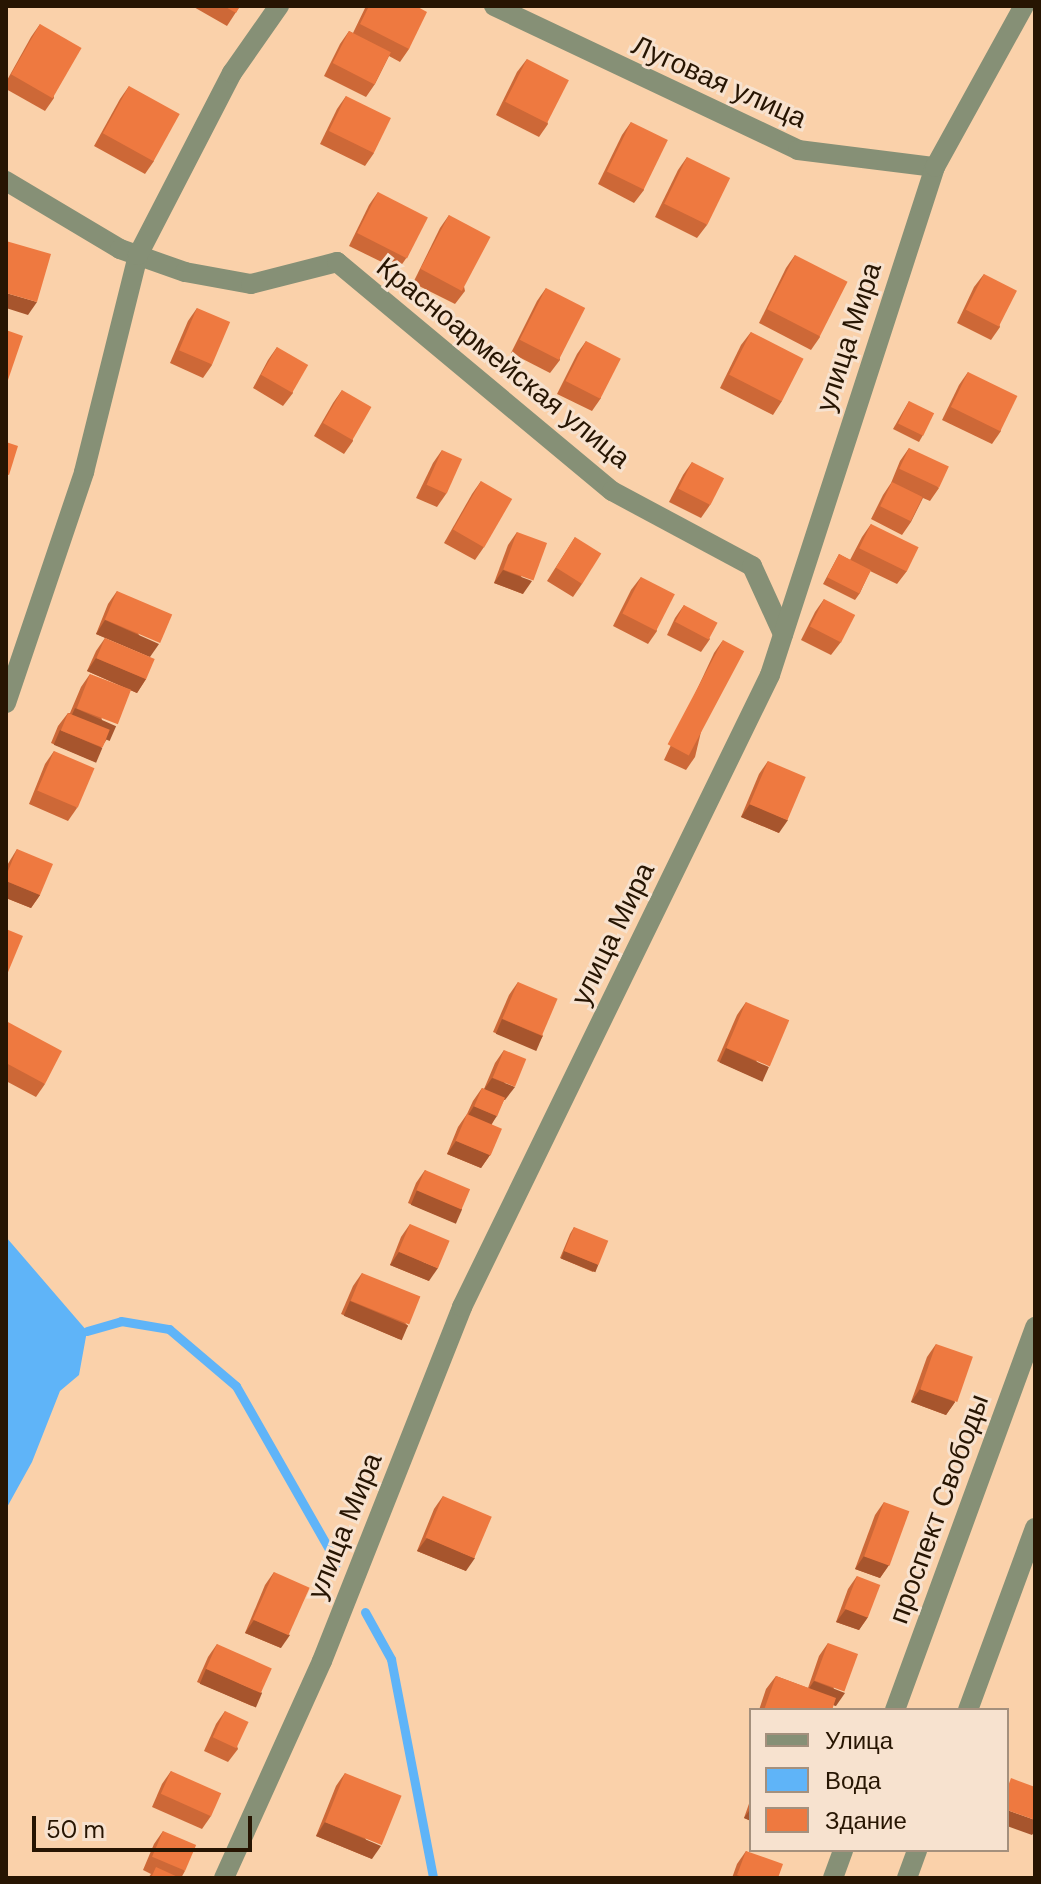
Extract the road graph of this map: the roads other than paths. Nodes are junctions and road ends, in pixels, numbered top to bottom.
1 (279, 6) edge
2 (494, 6) edge
3 (1024, 6) edge
4 (935, 167) junction
5 (6, 181) edge
6 (138, 255) junction
7 (783, 634) junction
8 (6, 703) edge
9 (1035, 1327) edge
10 (1035, 1528) edge
11 (896, 1708) edge
12 (969, 1708) edge
13 (842, 1852) edge
14 (916, 1852) edge
15 (224, 1878) edge
16 (833, 1878) edge
17 (907, 1878) edge

1 - 6 street
2 - 4 street, Луговая улица
3 - 4 street, улица Мира
4 - 7 street, улица Мира
5 - 6 street, Красноармейская улица
6 - 7 street, Красноармейская улица
6 - 8 street
7 - 15 street, улица Мира
9 - 11 street, проспект Свободы
10 - 12 street
13 - 16 street
14 - 17 street

